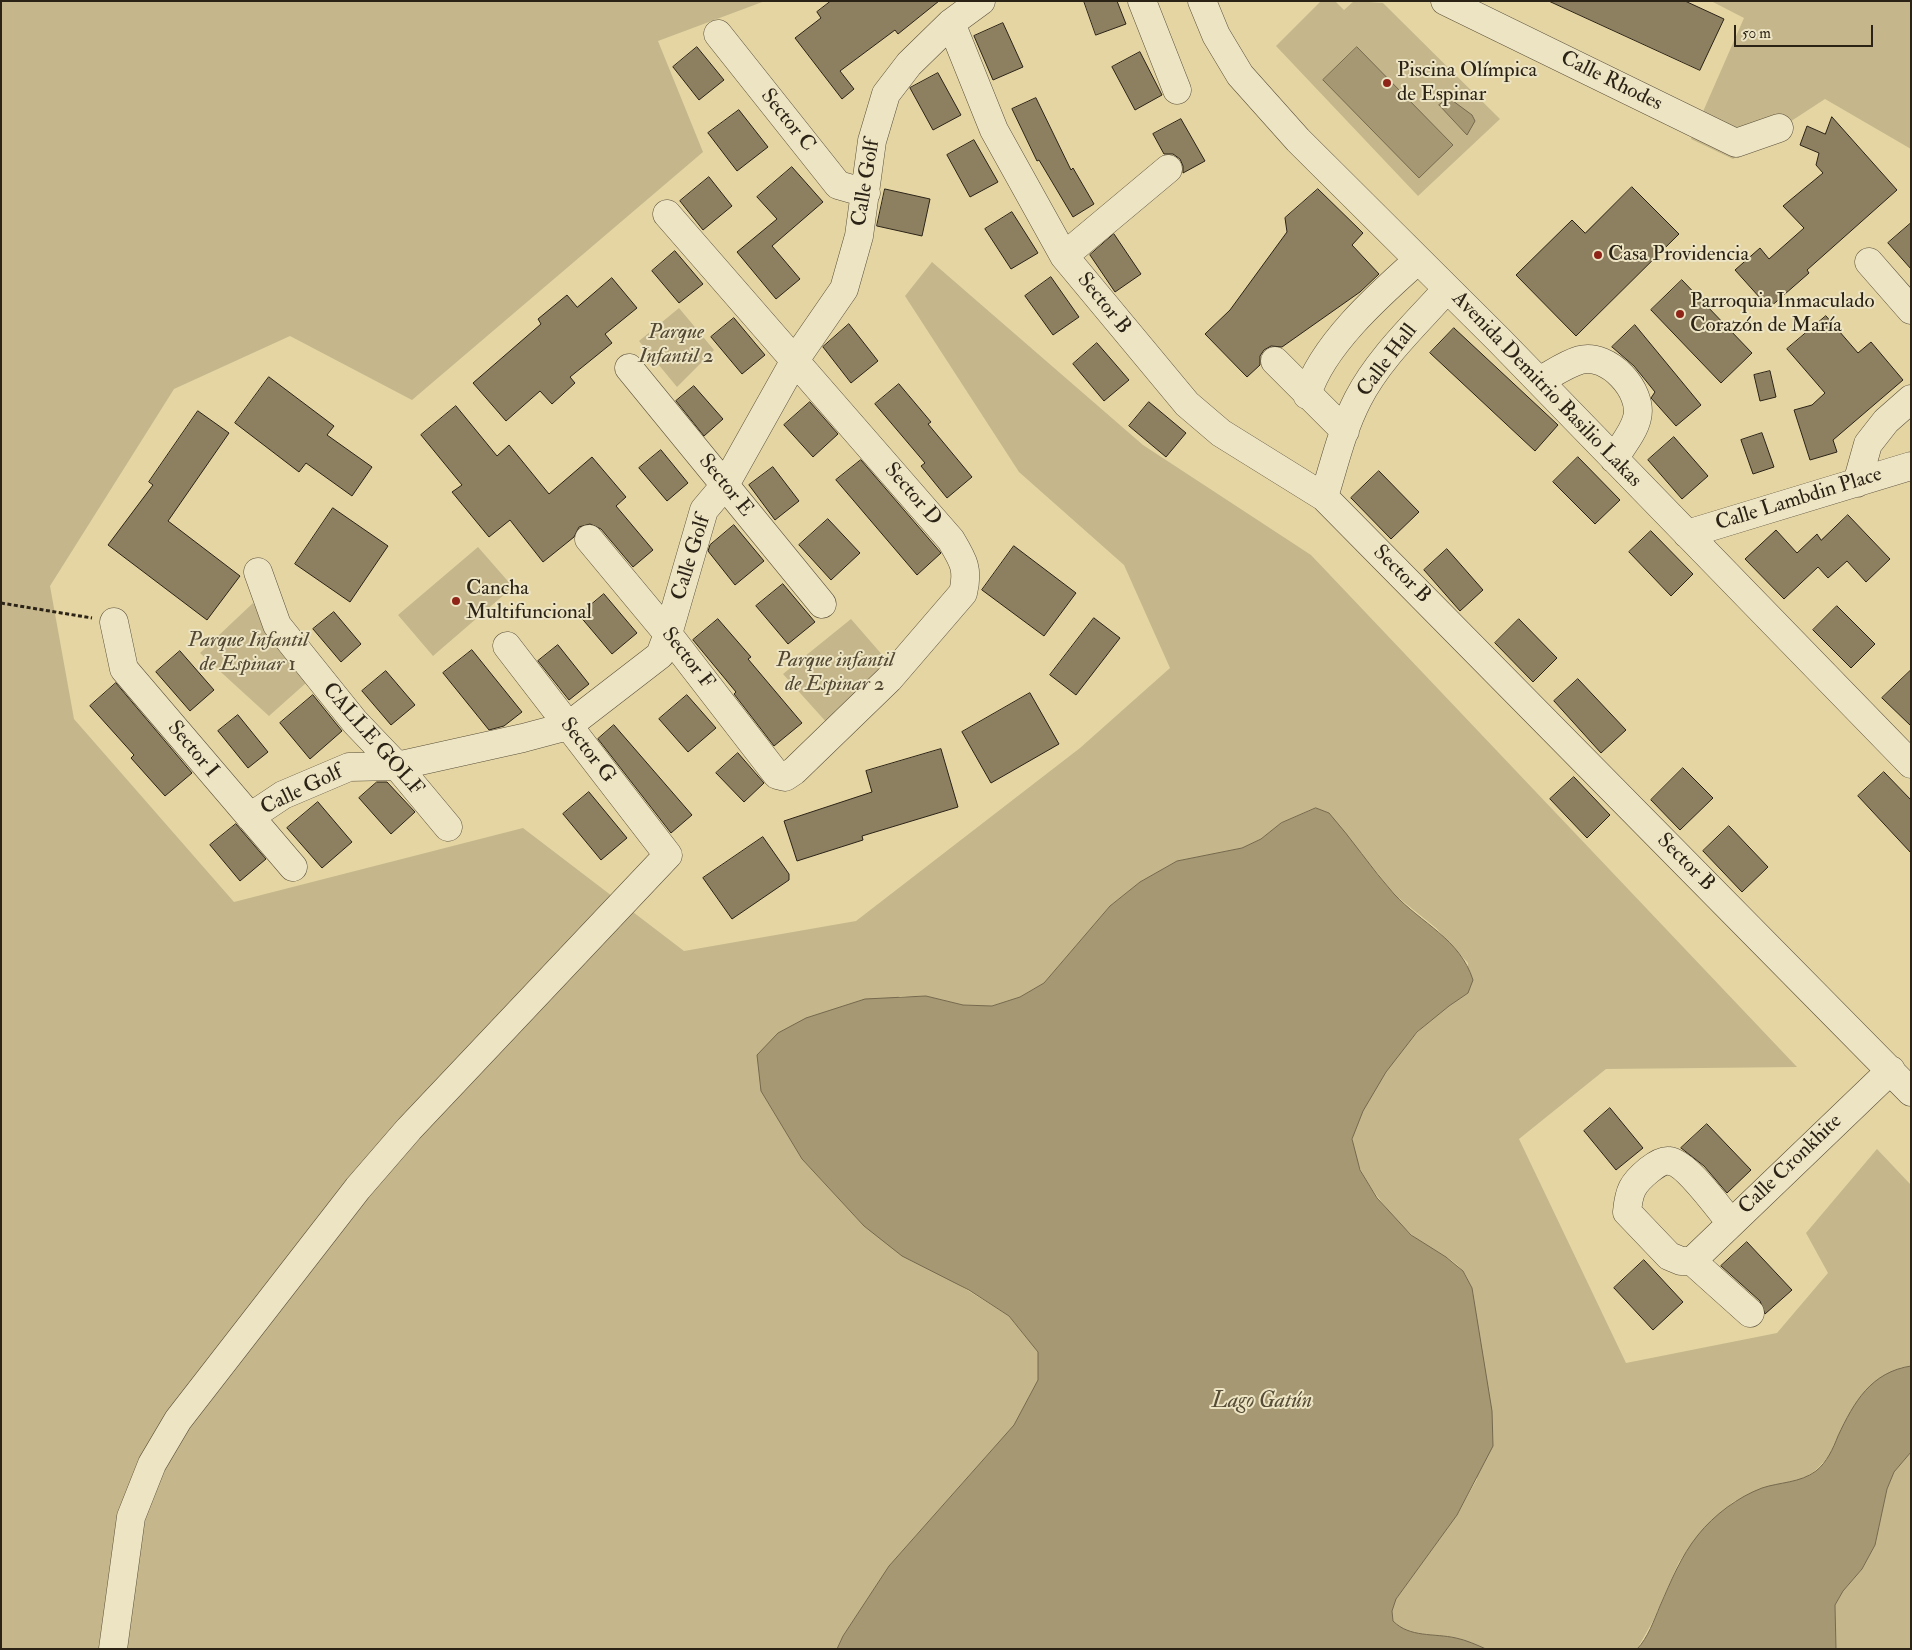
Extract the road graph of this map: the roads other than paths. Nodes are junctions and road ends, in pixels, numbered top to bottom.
1 (981, 1) edge
2 (1142, 1) edge
3 (1202, 1) edge
4 (1445, 1) edge
5 (951, 23) junction
6 (718, 34) dead end
7 (1177, 90) dead end
8 (1779, 128) dead end
9 (1168, 169) dead end
10 (866, 193) junction
11 (667, 214) dead end
12 (1064, 256) junction
13 (1418, 260) junction
14 (1868, 262) dead end
15 (1447, 289) junction
16 (1911, 310) edge
17 (795, 360) junction
18 (1275, 361) dead end
19 (629, 368) dead end
20 (1538, 381) junction
21 (1308, 395) junction
22 (1911, 399) edge
23 (1345, 431) junction
24 (1614, 459) junction
25 (1911, 466) edge
26 (1857, 483) junction
27 (725, 485) junction
28 (1324, 497) junction
29 (1687, 534) junction
30 (589, 539) dead end
31 (258, 572) dead end
32 (822, 604) dead end
33 (114, 622) road end
34 (668, 634) junction
35 (507, 646) dead end
36 (568, 726) junction
37 (1911, 764) edge
38 (397, 766) junction
39 (784, 777) joint
40 (250, 817) junction
41 (448, 827) dead end
42 (293, 867) dead end
43 (1890, 1070) junction
44 (1911, 1092) edge
45 (1731, 1223) junction
46 (1692, 1260) junction
47 (1750, 1313) dead end
48 (113, 1649) edge

1 - 5 street, Calle Golf
2 - 7 street
3 - 13 street, Avenida Demitrio Basilio Lakas
4 - 8 street, Calle Rhodes
5 - 10 street, Calle Golf
5 - 12 street, Sector B
6 - 10 street, Sector C
9 - 12 street
10 - 17 street, Calle Golf
11 - 17 street, Sector D
12 - 28 street, Sector B
13 - 15 street, Avenida Demitrio Basilio Lakas
13 - 21 street
14 - 16 street
15 - 20 street, Avenida Demitrio Basilio Lakas
15 - 23 street, Calle Hall
17 - 27 street, Calle Golf
17 - 39 street, Sector D
18 - 21 street
19 - 27 street, Sector E
20 - 24 street, Avenida Demitrio Basilio Lakas
20 - 24 street
21 - 23 street
22 - 26 street
23 - 28 street, Calle Hall
24 - 29 street, Avenida Demitrio Basilio Lakas
25 - 26 street, Calle Lambdin Place
26 - 29 street, Calle Lambdin Place
27 - 32 street, Sector E
27 - 34 street, Calle Golf
28 - 43 street, Sector B
29 - 37 street, Avenida Demitrio Basilio Lakas
30 - 34 street, Sector F
31 - 38 street, CALLE GOLF
33 - 40 street, Sector I
34 - 36 street, Calle Golf
34 - 39 street, Sector F
35 - 36 street, Sector G
36 - 38 street, Calle Golf
36 - 48 street, Sector G
38 - 40 street, Calle Golf
38 - 41 street, CALLE GOLF
40 - 42 street, Sector I
43 - 44 street, Sector B
43 - 45 street, Calle Cronkhite
45 - 46 street, Calle Cronkhite
45 - 46 street
46 - 47 street

